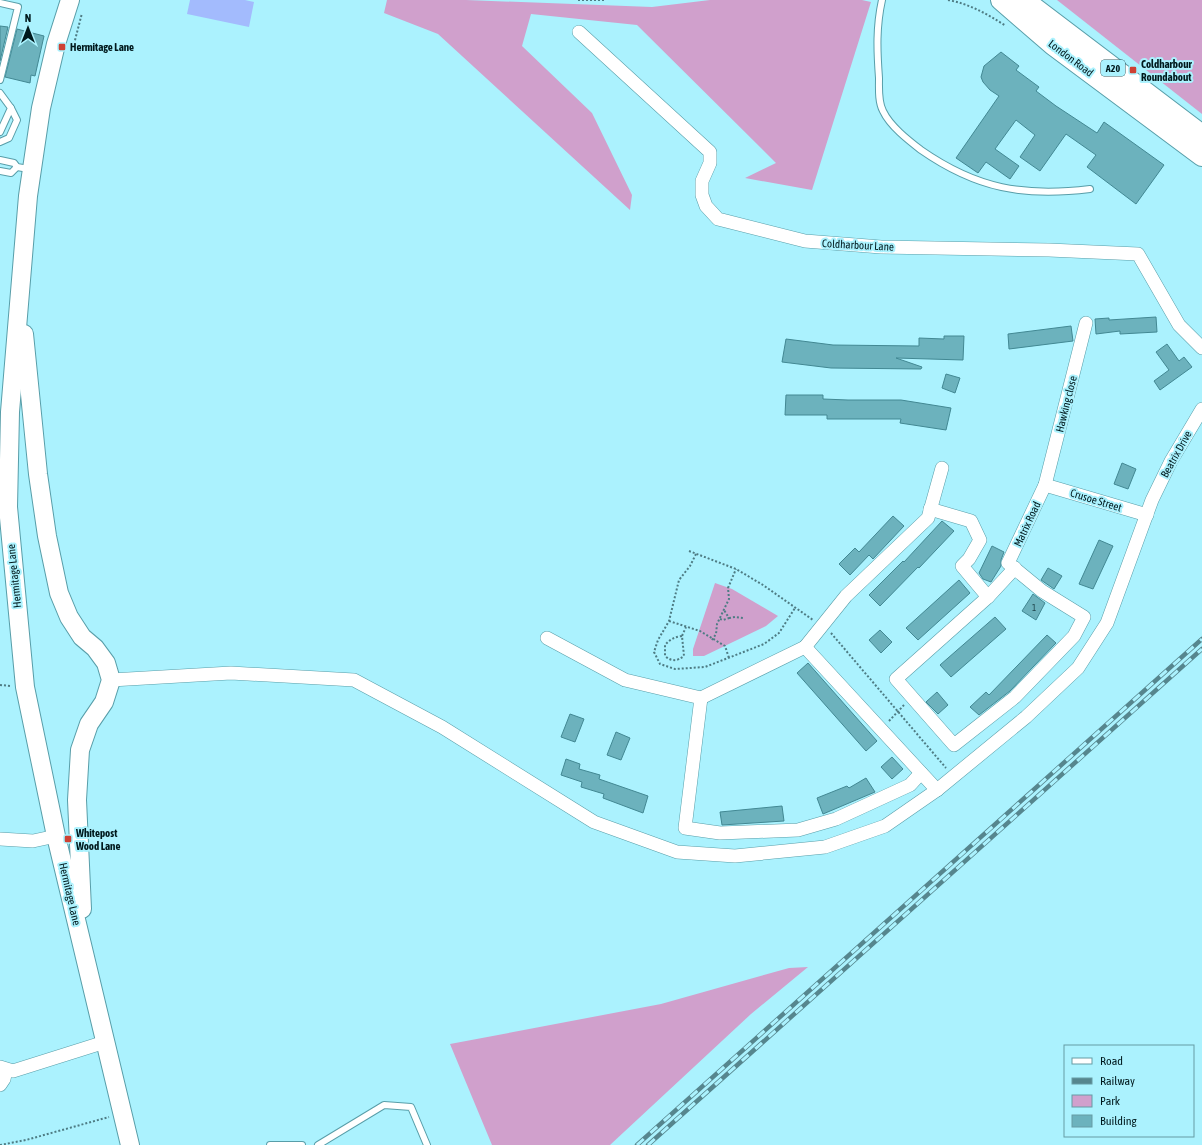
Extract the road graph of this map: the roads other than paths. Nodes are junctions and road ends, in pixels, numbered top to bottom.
1 (882, 0) edge
2 (1001, 0) edge
3 (1024, 0) edge
4 (0, 3) edge
5 (76, 6) edge
6 (579, 32) dead end
7 (0, 80) edge
8 (0, 93) edge
9 (11, 108) junction
10 (0, 132) edge
11 (1202, 135) edge
12 (0, 142) edge
13 (1202, 156) edge
14 (0, 160) edge
15 (24, 168) junction
16 (0, 171) edge
17 (1090, 188) dead end
18 (19, 294) junction
19 (1086, 322) dead end
20 (1202, 348) edge
21 (1202, 409) edge
22 (4, 436) edge
23 (942, 468) dead end
24 (1045, 485) junction
25 (930, 510) junction
26 (1147, 515) junction
27 (1012, 566) junction
28 (988, 597) junction
29 (547, 638) dead end
30 (805, 647) junction
31 (111, 680) junction
32 (701, 698) junction
33 (921, 773) junction
34 (937, 790) junction
35 (56, 836) junction
36 (0, 839) edge
37 (84, 952) junction
38 (105, 1042) junction
39 (3, 1068) edge
40 (0, 1085) edge
41 (130, 1145) edge
42 (270, 1145) edge
43 (302, 1145) edge
44 (318, 1145) edge
45 (427, 1145) edge

1 - 17 lane
2 - 13 main road, London Road / A20
3 - 11 main road, London Road / A20
4 - 7 lane
5 - 15 main road, Hermitage Lane
6 - 20 street, Coldharbour Lane
8 - 9 lane
9 - 10 lane
9 - 12 lane
14 - 15 lane
15 - 16 lane
15 - 18 main road, Hermitage Lane
18 - 22 main road, Hermitage Lane
18 - 31 main road
19 - 24 street, Hawking close
21 - 26 street, Beatrix Drive
22 - 35 main road, Hermitage Lane
23 - 25 street
24 - 26 street, Crusoe Street
24 - 27 street, Matrix Road
25 - 28 street
25 - 30 street
26 - 34 street, Beatrix Drive
27 - 28 street, Matrix Road
27 - 28 street, Matrix Road
29 - 32 street
30 - 32 street
30 - 33 street
31 - 34 street, Beatrix Drive
31 - 37 main road
32 - 33 street
33 - 34 street
35 - 36 street
35 - 37 main road, Hermitage Lane
37 - 38 main road, Hermitage Lane
38 - 39 street
38 - 41 main road, Hermitage Lane
39 - 40 street
42 - 43 lane
44 - 45 lane

